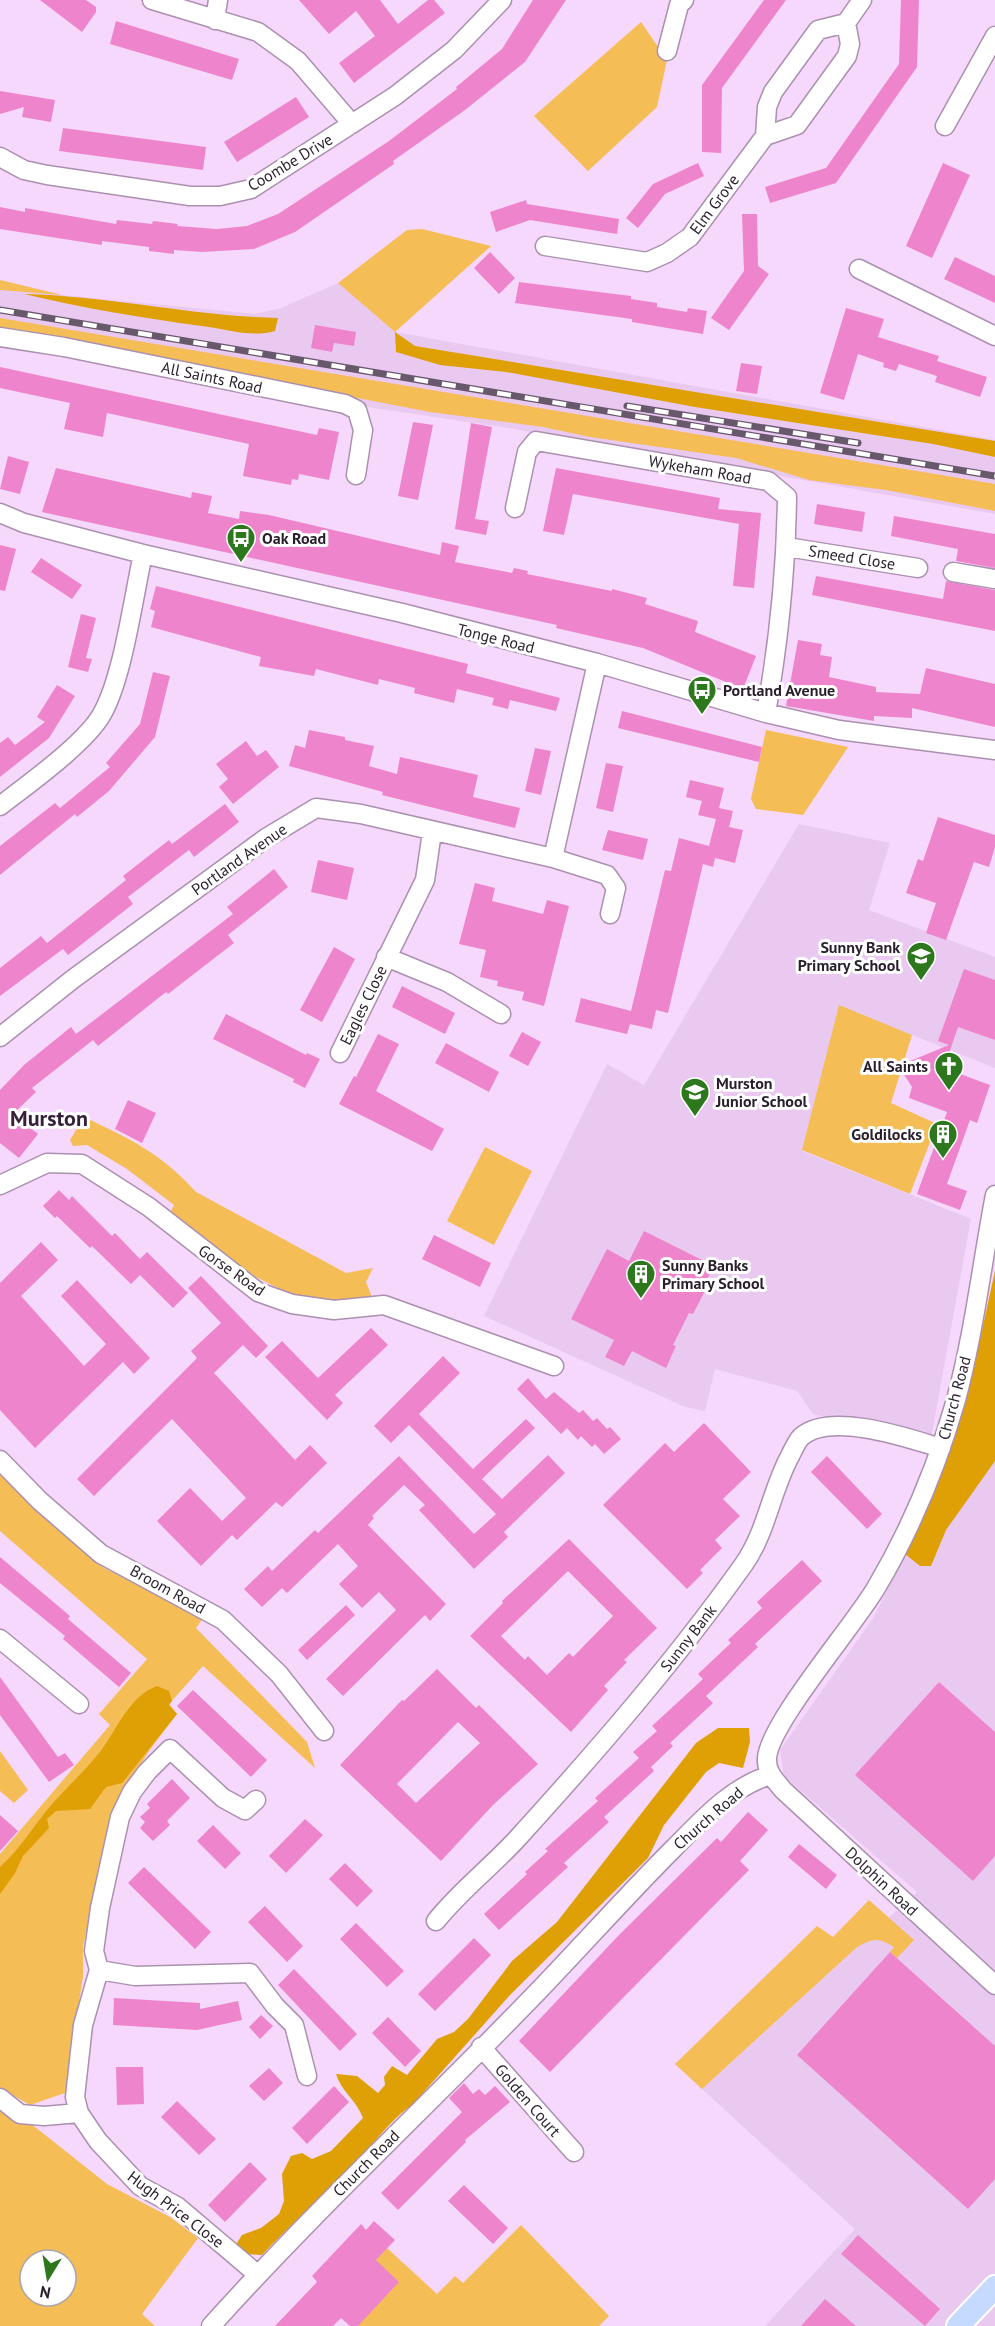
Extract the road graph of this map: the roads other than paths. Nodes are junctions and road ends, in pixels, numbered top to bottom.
1 (152, 0) edge
2 (218, 0) edge
3 (502, 0) edge
4 (684, 0) edge
5 (862, 0) edge
6 (215, 20) junction
7 (846, 23) junction
8 (995, 36) edge
9 (667, 51) dead end
10 (352, 124) junction
11 (945, 126) dead end
12 (765, 136) junction
13 (0, 157) edge
14 (546, 246) dead end
15 (860, 269) dead end
16 (995, 336) edge
17 (0, 337) edge
18 (356, 476) dead end
19 (515, 508) dead end
20 (0, 513) edge
21 (787, 547) junction
22 (143, 554) junction
23 (918, 568) dead end
24 (953, 572) dead end
25 (995, 579) edge
26 (597, 663) junction
27 (765, 713) junction
28 (995, 750) edge
29 (0, 806) edge
30 (432, 832) junction
31 (553, 858) junction
32 (610, 914) dead end
33 (386, 957) junction
34 (501, 1014) dead end
35 (0, 1037) edge
36 (340, 1053) dead end
37 (0, 1185) edge
38 (995, 1195) edge
39 (554, 1366) dead end
40 (941, 1448) junction
41 (0, 1460) edge
42 (0, 1639) edge
43 (79, 1704) dead end
44 (324, 1731) dead end
45 (770, 1775) junction
46 (256, 1800) dead end
47 (436, 1921) dead end
48 (99, 1970) junction
49 (995, 1985) edge
50 (482, 2047) junction
51 (307, 2076) dead end
52 (0, 2098) edge
53 (79, 2114) junction
54 (574, 2152) dead end
55 (258, 2274) junction
56 (995, 2286) edge
57 (211, 2326) edge
58 (958, 2326) edge

1 - 6 street
2 - 6 street
3 - 10 street, Coombe Drive
4 - 9 street
5 - 7 street
6 - 10 street
7 - 12 street
7 - 12 street
8 - 11 street
10 - 13 street, Coombe Drive
12 - 14 street, Elm Grove
15 - 16 street
17 - 18 street, All Saints Road
19 - 21 street, Wykeham Road
20 - 22 street, Tonge Road
21 - 23 street, Smeed Close
21 - 27 street, Wykeham Road
22 - 26 street, Tonge Road
22 - 29 street
24 - 25 street
26 - 27 street, Tonge Road
26 - 31 street
27 - 28 street, Tonge Road
30 - 31 street, Portland Avenue
30 - 33 street, Eagles Close
30 - 35 street, Portland Avenue
31 - 32 street, Portland Avenue
33 - 34 street, Eagles Close
33 - 36 street, Eagles Close
37 - 39 street, Gorse Road
38 - 40 street, Church Road
40 - 45 street, Church Road
40 - 47 street, Sunny Bank
41 - 44 street, Broom Road
42 - 43 street
45 - 49 street, Dolphin Road
45 - 50 street, Church Road
46 - 48 street
48 - 51 street
48 - 53 street
50 - 54 street, Golden Court
50 - 55 street, Church Road
52 - 53 street
53 - 55 street, Hugh Price Close
55 - 57 street, Church Road
56 - 58 main road

